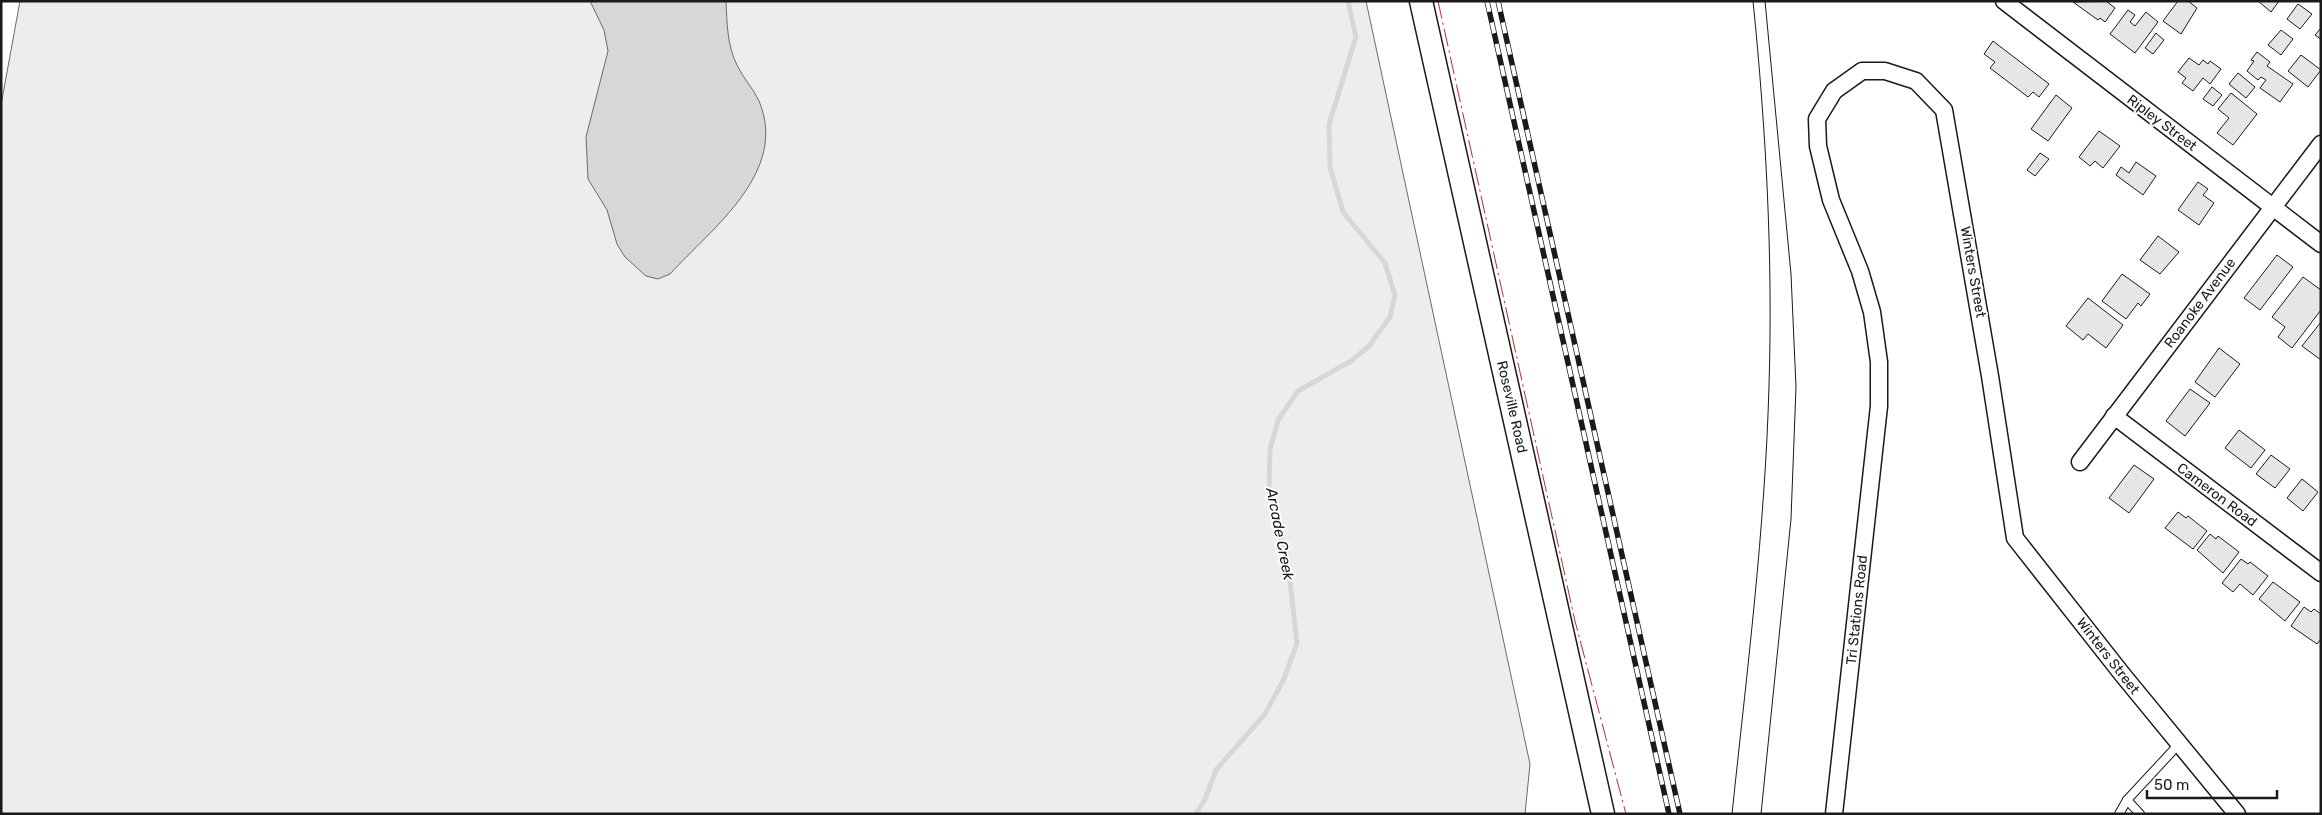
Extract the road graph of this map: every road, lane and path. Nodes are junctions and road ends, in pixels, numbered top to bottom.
1 (1421, 1) edge
2 (2004, 1) edge
3 (2321, 144) edge
4 (2273, 207) junction
5 (2321, 244) edge
6 (1879, 406) joint
7 (2114, 416) junction
8 (2080, 462) dead end
9 (2321, 573) edge
10 (2179, 744) junction
11 (2127, 800) junction
12 (1603, 814) edge
13 (1834, 814) edge
14 (2119, 814) edge
15 (2140, 814) edge
16 (2237, 814) edge

1 - 12 main road, Roseville Road
2 - 4 street, Ripley Street
3 - 4 street, Roanoke Avenue
4 - 5 street, Ripley Street
4 - 7 street, Roanoke Avenue
6 - 10 street, Winters Street
6 - 13 street, Tri Stations Road
7 - 8 street, Roanoke Avenue
7 - 9 street, Cameron Road
10 - 11 lane
10 - 16 street, Winters Street
11 - 14 lane
11 - 15 lane

